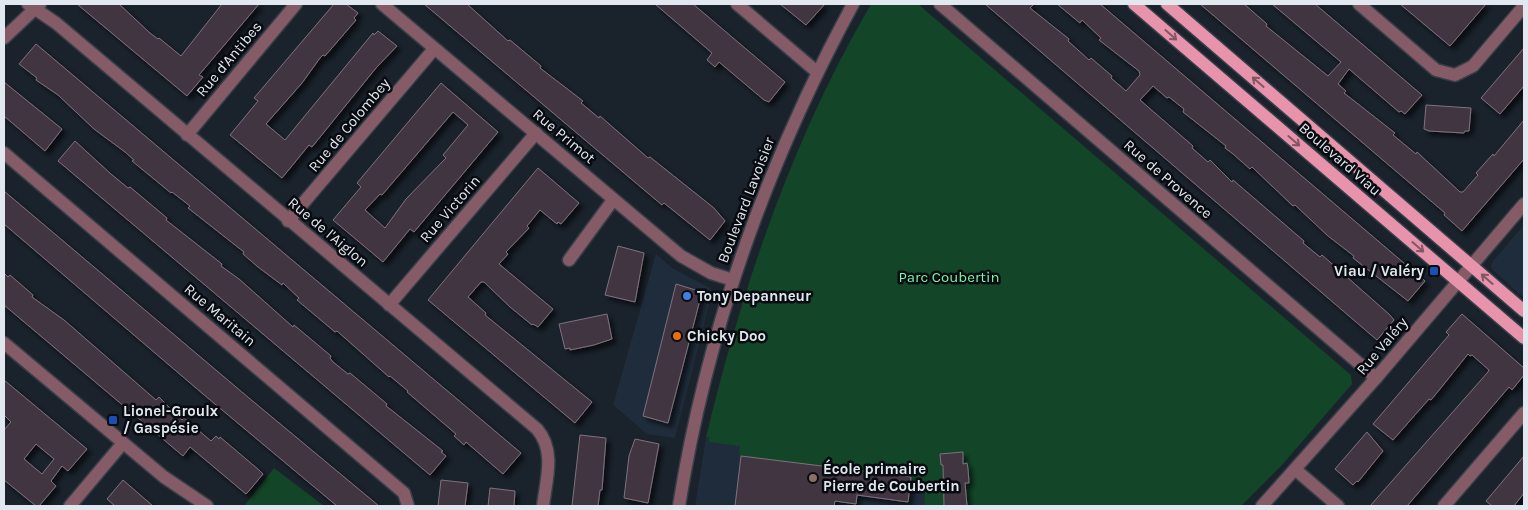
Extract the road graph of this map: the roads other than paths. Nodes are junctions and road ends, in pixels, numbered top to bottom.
1 (296, 4) edge
2 (382, 4) edge
3 (737, 4) edge
4 (853, 4) edge
5 (940, 4) edge
6 (1134, 4) edge
7 (1166, 4) edge
8 (1359, 4) edge
9 (34, 5) edge
10 (1524, 6) edge
11 (4, 38) edge
12 (434, 49) junction
13 (817, 72) junction
14 (536, 133) junction
15 (187, 135) junction
16 (4, 153) edge
17 (613, 200) junction
18 (1524, 204) edge
19 (288, 221) junction
20 (569, 260) dead end
21 (1471, 265) junction
22 (733, 280) junction
23 (1458, 281) junction
24 (389, 305) junction
25 (1524, 311) edge
26 (1524, 338) edge
27 (4, 343) edge
28 (1376, 378) junction
29 (1524, 413) edge
30 (123, 443) junction
31 (1296, 470) junction
32 (70, 506) edge
33 (207, 506) edge
34 (408, 506) edge
35 (543, 506) edge
36 (679, 506) edge
37 (1262, 506) edge
38 (1338, 506) edge
39 (1444, 506) edge

1 - 15 street, Rue d'Antibes
2 - 12 street, Rue Primot
3 - 13 street
4 - 13 street, Boulevard Lavoisier
5 - 28 street, Rue de Provence
6 -> 23 main road, Boulevard Viau
21 -> 7 main road, Boulevard Viau
8 - 10 street
9 - 11 street
9 - 15 street, Rue de l'Aiglon
12 - 14 street, Rue Primot
12 - 19 street, Rue de Colombey
13 - 22 street, Boulevard Lavoisier
14 - 17 street, Rue Primot
14 - 24 street, Rue Victorin
15 - 19 street, Rue de l'Aiglon
16 - 34 street, Rue Maritain
17 - 20 street
17 - 22 street, Rue Primot
18 - 21 street, Rue Valéry
19 - 24 street, Rue de l'Aiglon
21 - 23 street, Rue Valéry
25 -> 21 main road, Boulevard Viau
22 - 36 street, Boulevard Lavoisier
23 - 26 main road, Boulevard Viau
23 - 28 street, Rue Valéry
24 - 35 street, Rue de l'Aiglon
27 - 30 street
28 - 31 street, Rue Valéry
29 - 39 street
30 - 32 street
30 - 33 street
31 - 37 street, Rue Valéry
31 - 38 street

